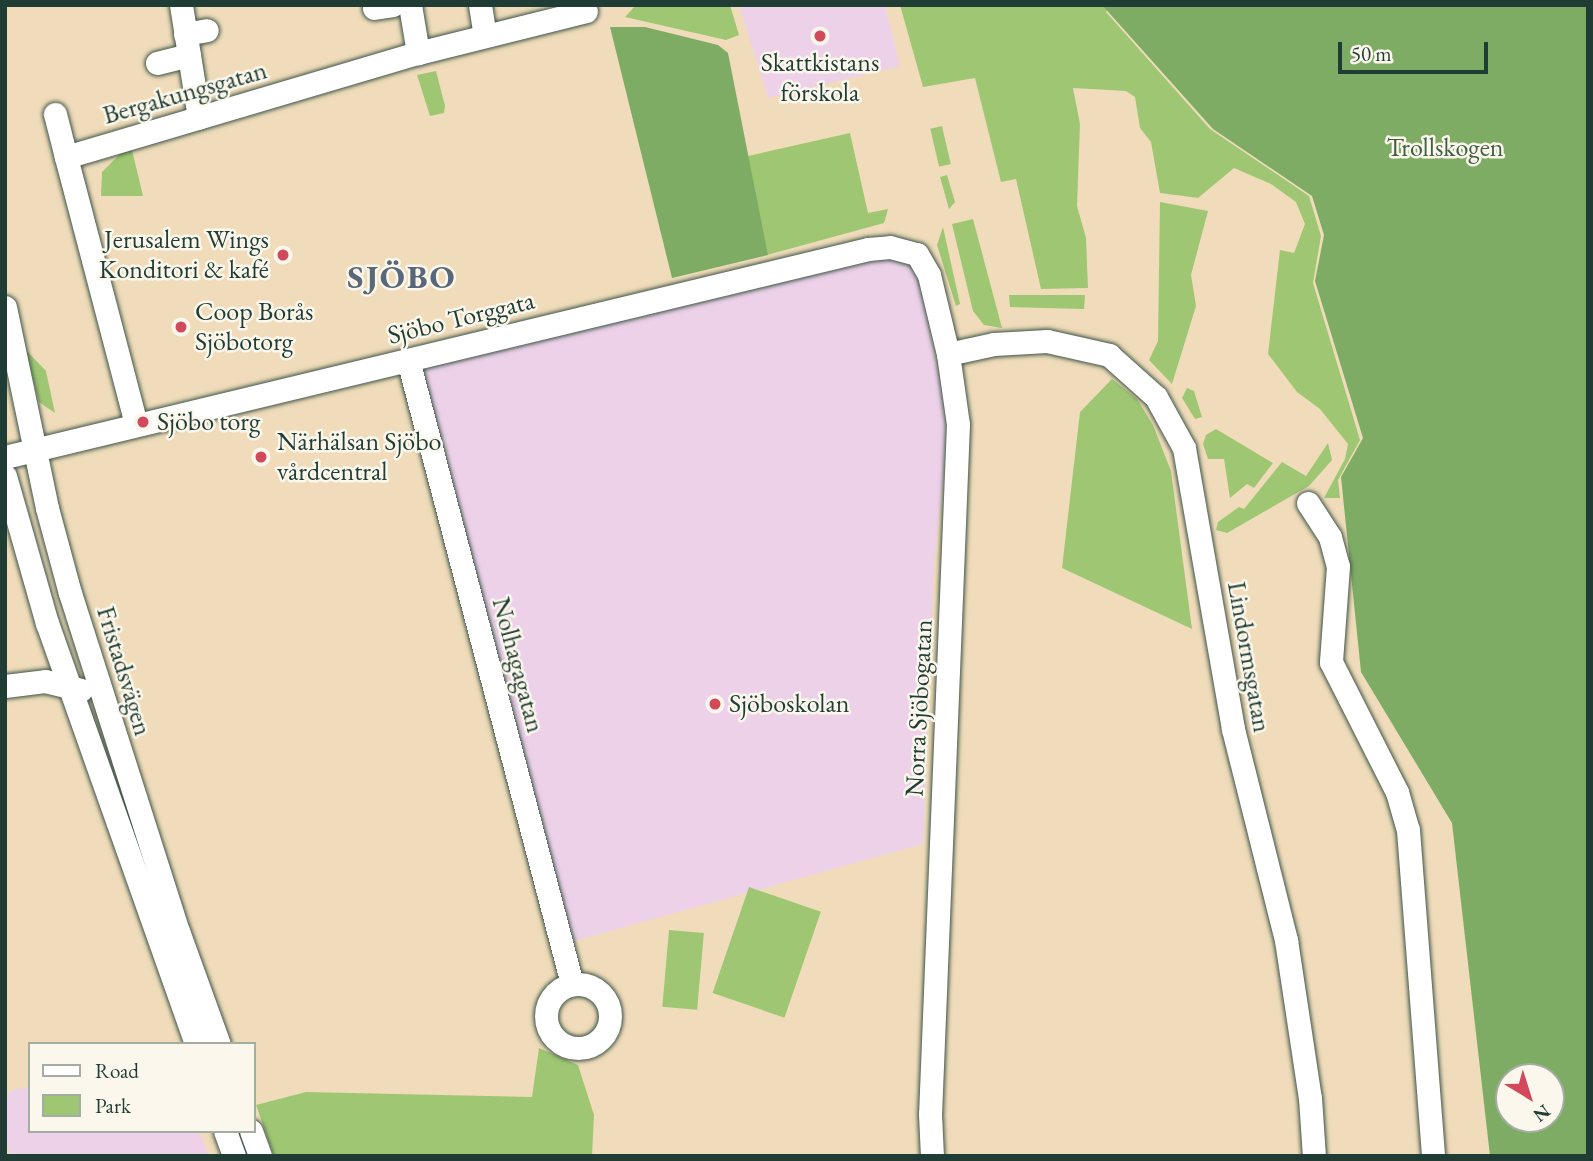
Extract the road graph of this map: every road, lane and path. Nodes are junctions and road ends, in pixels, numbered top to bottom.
1 (181, 5) edge
2 (410, 5) edge
3 (480, 5) edge
4 (586, 11) dead end
5 (485, 36) junction
6 (194, 40) junction
7 (418, 53) junction
8 (158, 63) dead end
9 (55, 114) dead end
10 (199, 118) junction
11 (66, 157) junction
12 (927, 265) joint
13 (5, 307) edge
14 (948, 354) junction
15 (408, 360) junction
16 (136, 424) junction
17 (35, 449) junction
18 (5, 457) edge
19 (5, 475) edge
20 (1308, 503) dead end
21 (5, 686) edge
22 (72, 687) junction
23 (101, 695) junction
24 (572, 984) dead end
25 (195, 1042) edge
26 (218, 1042) edge
27 (226, 1133) edge
28 (252, 1133) edge
29 (234, 1156) edge
30 (260, 1156) edge
31 (932, 1156) edge
32 (1314, 1156) edge
33 (1433, 1156) edge

1 - 6 street
2 - 7 street
3 - 5 street
4 - 5 street, Bergakungsgatan
5 - 7 street, Bergakungsgatan
6 - 8 street
6 - 10 street
7 - 10 street, Bergakungsgatan
9 - 11 street
10 - 11 street, Bergakungsgatan
11 - 16 street
12 - 14 street, Norra Sjöbogatan
12 - 15 street, Sjöbo Torggata
13 - 17 street, Fristadsvägen
14 - 31 street, Norra Sjöbogatan
14 - 32 street, Lindormsgatan
15 - 16 street, Sjöbo Torggata
15 - 24 street, Nolhagagatan
16 - 17 street, Sjöbo Torggata
17 - 18 street, Sjöbo Torggata
17 - 23 street, Fristadsvägen
19 - 22 street, Fristadsvägen
20 - 33 street
21 - 22 street
22 - 23 street
22 - 25 street, Fristadsvägen
23 - 26 street, Fristadsvägen
27 - 29 street
28 - 30 street

